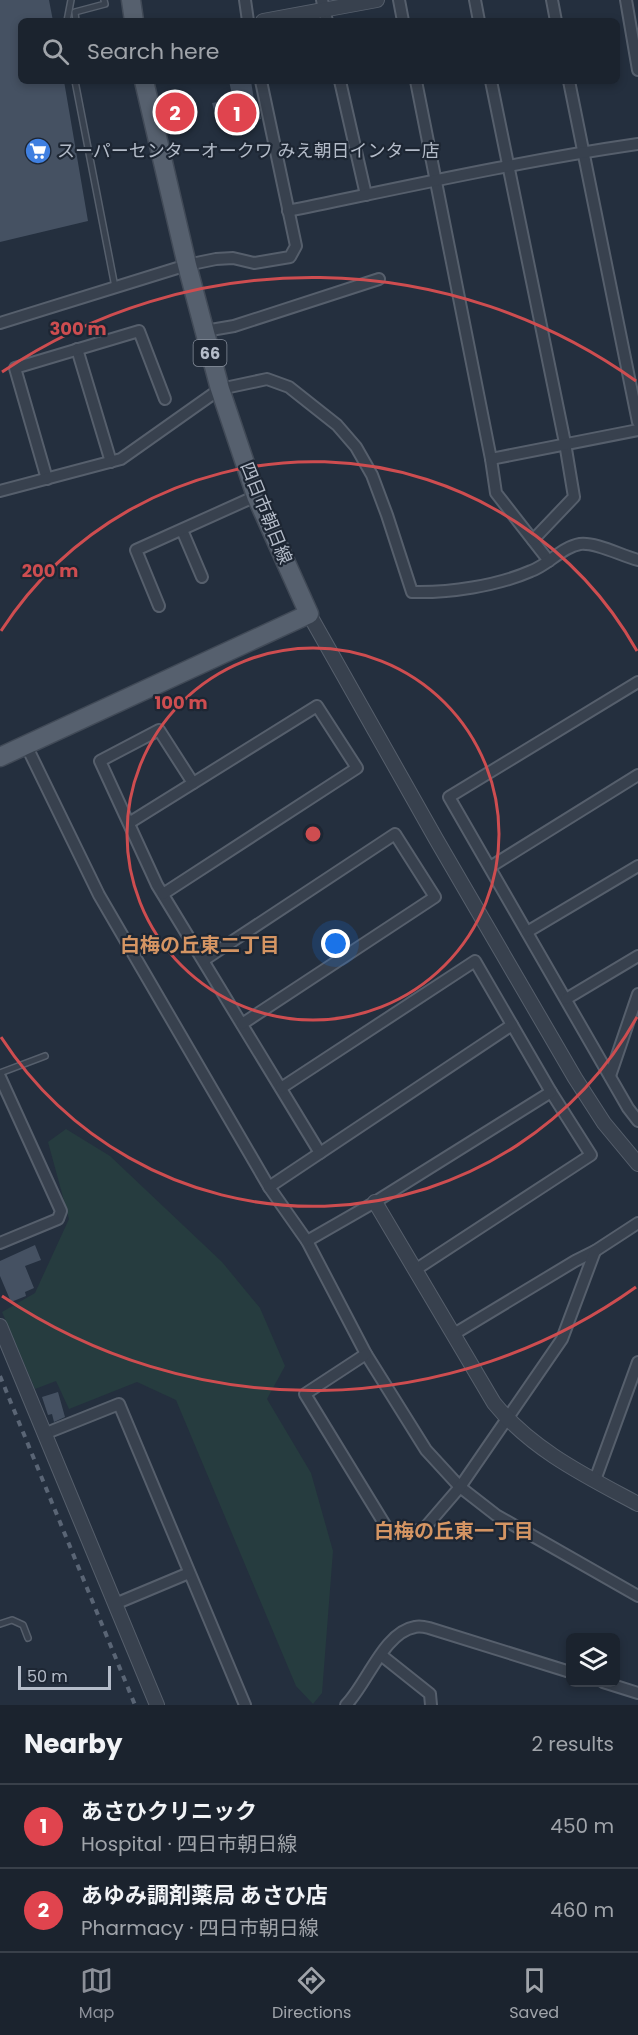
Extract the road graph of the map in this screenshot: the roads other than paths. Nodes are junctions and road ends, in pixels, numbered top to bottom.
1 (71, 0) edge
2 (104, 0) edge
3 (131, 0) edge
4 (245, 0) edge
5 (377, 0) edge
6 (399, 0) edge
7 (475, 0) edge
8 (552, 0) edge
9 (626, 0) edge
10 (324, 10) edge
11 (68, 18) edge
12 (76, 18) edge
13 (134, 18) edge
14 (248, 18) edge
15 (280, 18) edge
16 (402, 18) edge
17 (478, 18) edge
18 (555, 18) edge
19 (638, 70) edge
20 (76, 84) edge
21 (145, 84) edge
22 (262, 84) edge
23 (341, 84) edge
24 (417, 84) edge
25 (492, 84) edge
26 (569, 84) edge
27 (638, 144) edge
28 (583, 152) junction
29 (508, 166) junction
30 (436, 180) junction
31 (366, 195) junction
32 (288, 212) junction
33 (187, 265) junction
34 (379, 279) dead end
35 (115, 287) junction
36 (0, 323) edge
37 (205, 331) junction
38 (77, 349) junction
39 (220, 389) junction
40 (165, 399) dead end
41 (638, 422) edge
42 (638, 430) edge
43 (565, 444) junction
44 (491, 459) junction
45 (111, 462) junction
46 (0, 478) edge
47 (47, 479) junction
48 (1, 490) edge
49 (256, 496) junction
50 (182, 530) junction
51 (533, 540) junction
52 (638, 560) edge
53 (549, 561) junction
54 (202, 577) dead end
55 (159, 606) dead end
56 (309, 614) junction
57 (638, 682) edge
58 (26, 745) junction
59 (0, 757) edge
60 (638, 775) edge
61 (193, 783) junction
62 (129, 823) junction
63 (638, 866) edge
64 (490, 867) junction
65 (163, 894) junction
66 (527, 932) junction
67 (638, 956) edge
68 (204, 960) junction
69 (638, 994) edge
70 (566, 999) junction
71 (242, 1024) junction
72 (512, 1025) junction
73 (45, 1056) dead end
74 (0, 1075) edge
75 (610, 1076) junction
76 (281, 1088) junction
77 (551, 1092) junction
78 (638, 1121) edge
79 (320, 1153) junction
80 (638, 1164) edge
81 (269, 1186) junction
82 (375, 1202) junction
83 (638, 1223) edge
84 (308, 1241) junction
85 (0, 1243) edge
86 (595, 1251) junction
87 (415, 1270) junction
88 (0, 1326) edge
89 (454, 1334) junction
90 (366, 1354) junction
91 (638, 1362) edge
92 (507, 1419) junction
93 (44, 1434) junction
94 (595, 1480) junction
95 (460, 1487) junction
96 (638, 1504) edge
97 (189, 1573) junction
98 (638, 1596) edge
99 (115, 1604) junction
100 (0, 1624) edge
101 (28, 1638) dead end
102 (381, 1655) junction
103 (566, 1671) edge
104 (616, 1687) edge
105 (638, 1694) edge
106 (157, 1705) edge
107 (244, 1705) edge
108 (346, 1705) edge
109 (431, 1705) edge

1 - 11 lane
2 - 12 lane
3 - 13 main road
4 - 14 street
5 - 10 street
6 - 16 street
7 - 17 street
8 - 18 street
9 - 19 street
10 - 15 street
20 - 35 lane
21 - 33 main road, 四日市朝日線 / 66
22 - 32 street
23 - 31 street
24 - 30 street
25 - 29 street
26 - 28 street
27 - 28 street
28 - 29 street
28 - 41 street
29 - 30 street
29 - 43 street
30 - 31 street
30 - 44 street
31 - 32 street
32 - 33 street
33 - 35 street
33 - 37 main road, 四日市朝日線 / 66
34 - 37 street
35 - 36 street
37 - 39 main road, 四日市朝日線 / 66
38 - 40 street
38 - 45 street
38 - 47 street
39 - 45 street
39 - 49 main road, 四日市朝日線 / 66
39 - 53 street
42 - 43 street
43 - 44 street
43 - 51 street
44 - 51 street
45 - 47 street
46 - 48 street
47 - 48 street
49 - 50 street
49 - 56 main road, 四日市朝日線 / 66
50 - 54 street
50 - 55 street
51 - 53 street
52 - 53 street
56 - 58 main road
56 - 80 street
57 - 64 street
58 - 59 main road
58 - 81 street
60 - 64 street
61 - 62 street
61 - 62 street
61 - 65 street
62 - 65 street
63 - 66 street
64 - 66 street
65 - 68 street
66 - 70 street
67 - 70 street
68 - 71 street
68 - 71 street
69 - 75 street
70 - 75 street
71 - 76 street
72 - 76 street
72 - 77 street
72 - 79 street
73 - 74 lane
74 - 85 street
75 - 78 street
76 - 79 street
77 - 82 street
77 - 87 street
79 - 81 street
81 - 84 street
82 - 84 street
82 - 87 street
83 - 86 street
84 - 90 street
86 - 89 street
86 - 92 street
87 - 89 street
88 - 93 street
89 - 92 street
90 - 95 street
90 - 95 street
91 - 94 street
92 - 94 street
92 - 95 street
93 - 97 street
93 - 99 street
94 - 96 street
95 - 98 street
97 - 99 street
97 - 107 street
99 - 106 street
100 - 101 lane
102 - 103 street
102 - 108 street
102 - 109 street
104 - 105 street

